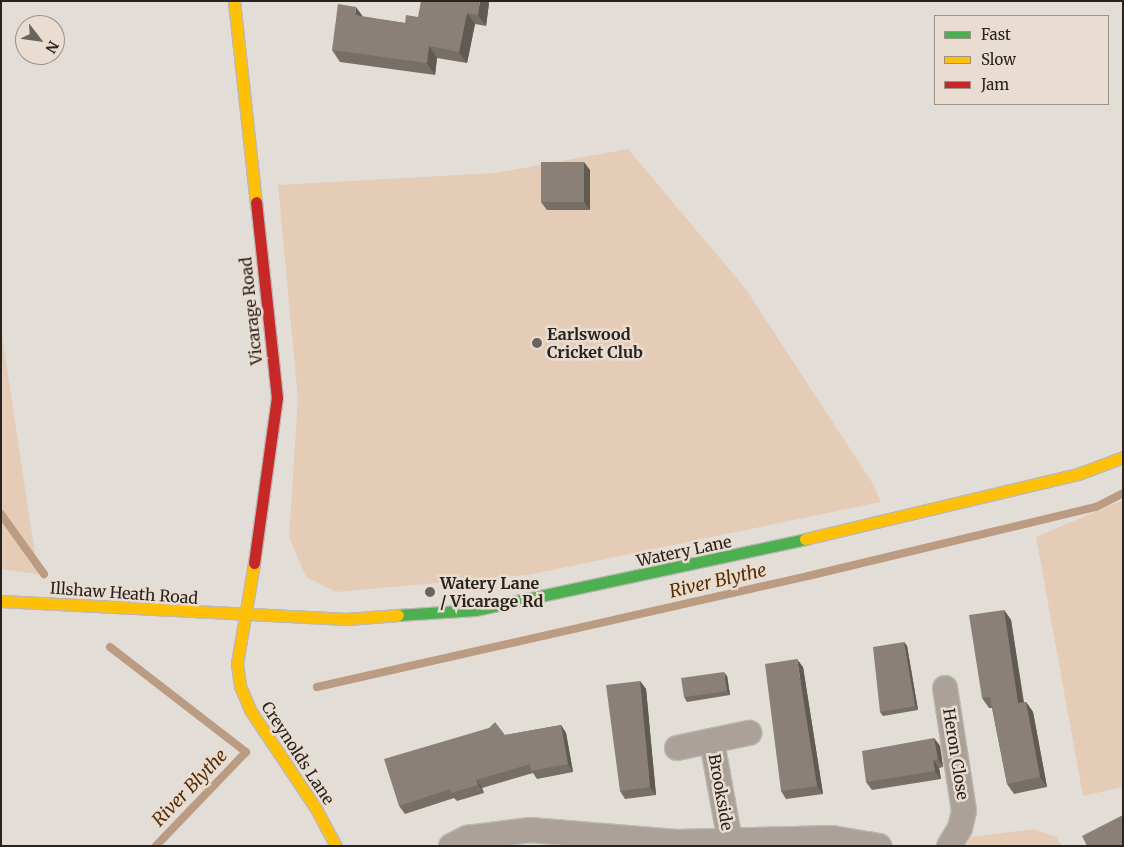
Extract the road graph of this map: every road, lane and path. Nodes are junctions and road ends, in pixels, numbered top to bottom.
1 (234, 1) edge
2 (1123, 457) edge
3 (1, 601) edge
4 (244, 616) junction
5 (945, 688) dead end
6 (749, 732) dead end
7 (712, 742) junction
8 (678, 748) dead end
9 (730, 841) junction
10 (622, 842) edge
11 (336, 846) edge
12 (451, 846) edge
13 (879, 846) edge
14 (949, 846) edge

1 - 4 street, Vicarage Road
2 - 4 street, Watery Lane
3 - 4 street, Illshaw Heath Road
4 - 11 street, Creynolds Lane
5 - 14 street, Heron Close
6 - 7 street, Brookside
7 - 8 street, Brookside
7 - 9 street, Brookside
9 - 10 street
9 - 13 street
10 - 12 street

